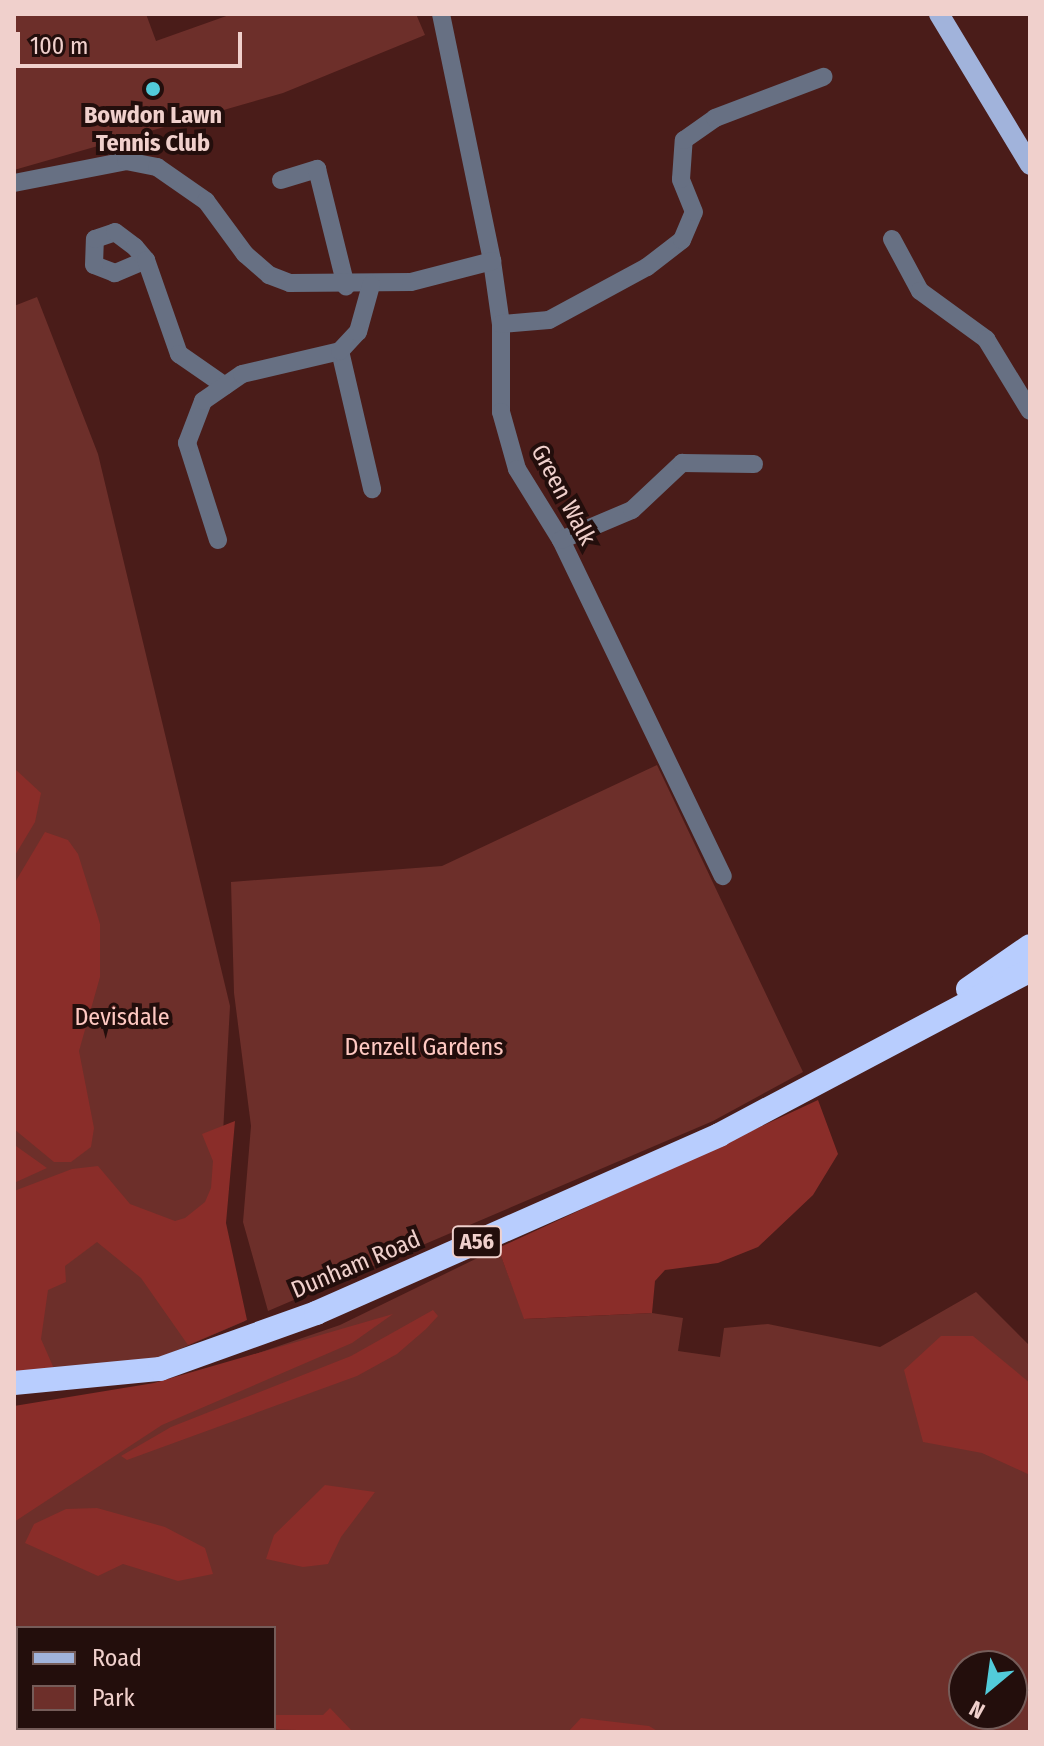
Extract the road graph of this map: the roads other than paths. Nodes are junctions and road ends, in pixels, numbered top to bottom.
1 (441, 14) edge
2 (939, 14) edge
3 (823, 77) dead end
4 (1030, 165) edge
5 (281, 180) dead end
6 (14, 183) edge
7 (892, 239) dead end
8 (146, 260) dead end
9 (492, 261) junction
10 (371, 285) junction
11 (346, 286) junction
12 (501, 324) junction
13 (340, 351) junction
14 (225, 386) junction
15 (1030, 411) edge
16 (754, 464) dead end
17 (372, 489) dead end
18 (218, 540) dead end
19 (561, 540) junction
20 (723, 876) dead end
21 (1030, 946) edge
22 (1030, 970) edge
23 (915, 1027) junction
24 (14, 1383) edge

1 - 9 street, Green Walk
2 - 4 main road
3 - 12 street
5 - 11 street
6 - 11 street
7 - 15 street
8 - 14 street
9 - 10 street
9 - 12 street, Green Walk
10 - 11 street
10 - 13 street
12 - 19 street, Green Walk
13 - 14 street
13 - 17 street
14 - 18 street
16 - 19 street
19 - 20 street, Green Walk
21 - 23 highway, Dunham Road / A56
22 - 23 highway, Dunham Road / A56
23 - 24 highway, Dunham Road / A56

